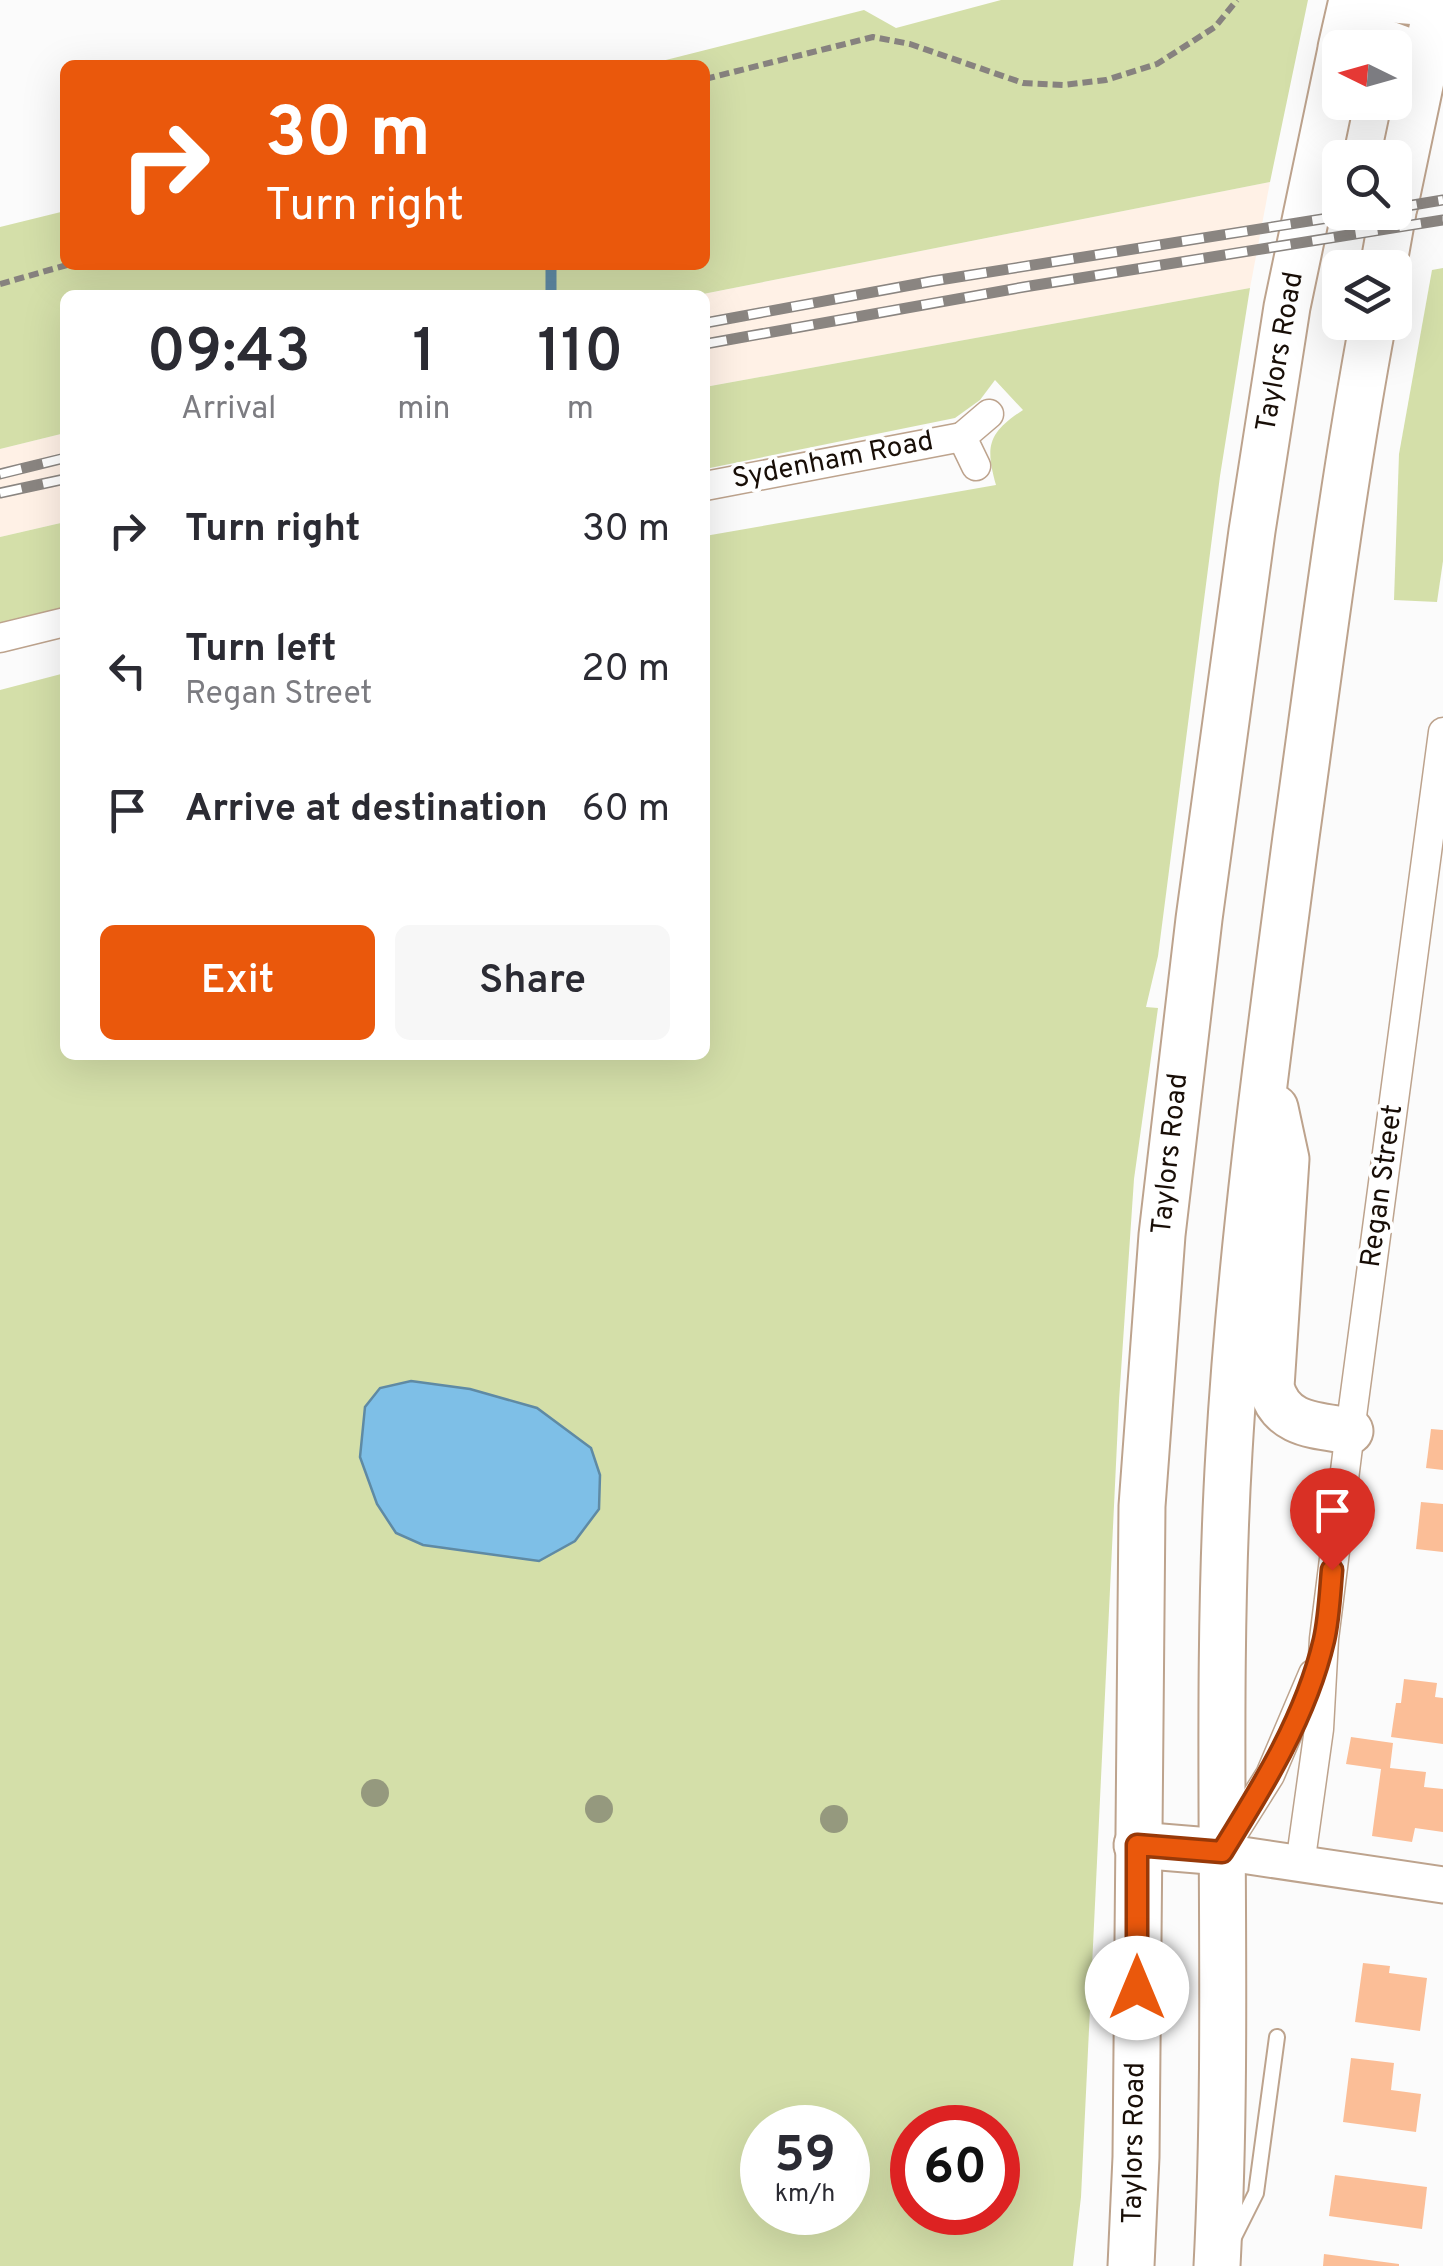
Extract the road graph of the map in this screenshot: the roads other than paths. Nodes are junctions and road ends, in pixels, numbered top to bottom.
1 (1439, 6) edge
2 (1345, 28) edge
3 (1434, 56) edge
4 (1412, 140) edge
5 (1369, 340) edge
6 (989, 414) dead end
7 (962, 436) junction
8 (976, 466) dead end
9 (710, 485) edge
10 (60, 623) edge
11 (0, 638) edge
12 (1443, 732) edge
13 (1266, 1067) junction
14 (1350, 1431) junction
15 (1324, 1640) junction
16 (1137, 1845) junction
17 (1222, 1852) junction
18 (1300, 1865) junction
19 (1443, 1885) edge
20 (1277, 2037) dead end
21 (1131, 2266) edge
22 (1218, 2266) edge

1 - 2 street
1 - 3 main road
2 - 3 street
2 - 16 main road, Taylors Road
3 - 4 main road
5 - 13 main road
6 - 7 street
7 - 8 street
7 - 9 street, Sydenham Road
10 - 11 street
12 - 14 street, Regan Street
13 - 14 main road
13 - 17 main road
14 - 15 street, Regan Street
15 - 17 street, Regan Street
15 - 18 street, Regan Street
16 - 17 main road
16 - 21 main road, Taylors Road
17 - 18 street
17 - 22 main road
18 - 19 street
20 - 22 lane

